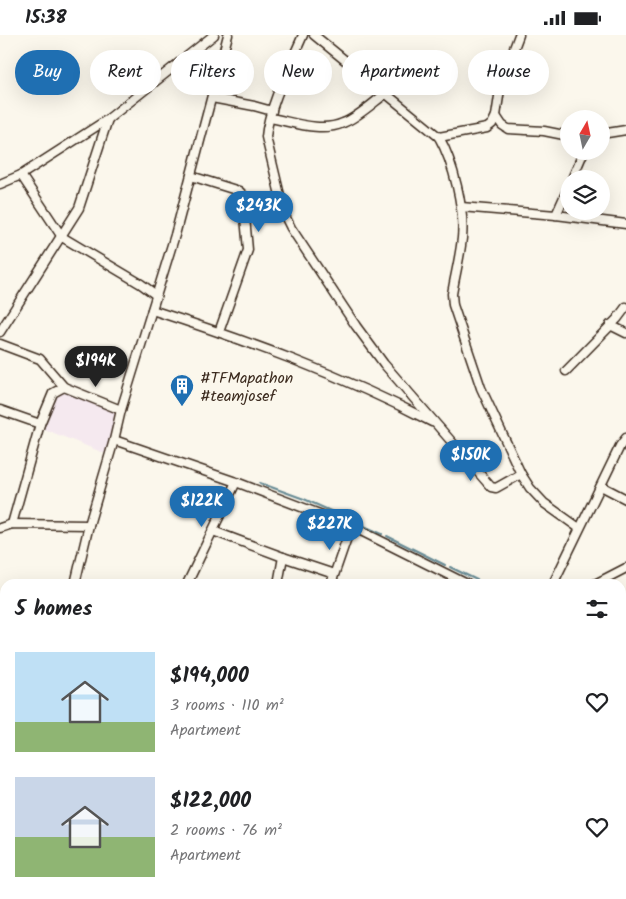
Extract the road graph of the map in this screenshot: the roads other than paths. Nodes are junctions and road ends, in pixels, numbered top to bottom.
1 (214, 35) edge
2 (228, 35) edge
3 (303, 35) edge
4 (314, 35) edge
5 (518, 35) edge
6 (342, 58) edge
7 (384, 95) edge
8 (386, 95) edge
9 (212, 98) junction
10 (271, 115) junction
11 (496, 116) junction
12 (108, 119) junction
13 (626, 130) edge
14 (610, 133) edge
15 (560, 134) edge
16 (439, 137) junction
17 (20, 175) junction
18 (192, 176) junction
19 (0, 184) edge
20 (560, 206) edge
21 (461, 207) junction
22 (556, 215) junction
23 (626, 224) edge
24 (62, 237) junction
25 (156, 295) junction
26 (626, 307) edge
27 (152, 310) junction
28 (610, 325) junction
29 (219, 332) junction
30 (0, 333) edge
31 (626, 333) edge
32 (0, 344) edge
33 (566, 371) dead end
34 (64, 387) junction
35 (0, 409) edge
36 (121, 410) junction
37 (40, 424) junction
38 (436, 424) junction
39 (626, 438) edge
40 (114, 441) junction
41 (521, 474) junction
42 (236, 482) junction
43 (600, 486) junction
44 (626, 499) edge
45 (12, 524) junction
46 (88, 525) junction
47 (351, 526) junction
48 (0, 528) edge
49 (579, 528) junction
50 (213, 531) junction
51 (283, 557) junction
52 (626, 568) edge
53 (334, 574) junction
54 (77, 579) edge
55 (189, 579) edge
56 (279, 579) edge
57 (332, 579) edge
58 (457, 579) edge
59 (558, 579) edge
60 (605, 579) edge

1 - 12 street
2 - 9 street
3 - 10 street
4 - 6 street
5 - 11 street
7 - 10 street
8 - 16 street
9 - 10 street
9 - 18 street
10 - 38 street
11 - 15 street
11 - 16 street
12 - 17 street
12 - 24 street
13 - 14 street
16 - 21 street
17 - 19 street
17 - 24 street
18 - 25 street
18 - 29 street
20 - 22 street
21 - 22 street
21 - 41 street
22 - 23 street
24 - 25 street
24 - 30 street
25 - 27 street
26 - 28 street
27 - 29 street
27 - 36 street
28 - 31 street
28 - 33 street
29 - 38 street
32 - 34 street
34 - 36 street
34 - 37 street
35 - 37 street
36 - 40 street
37 - 45 street
38 - 41 street
39 - 43 street
40 - 42 street
40 - 46 street
41 - 49 street
42 - 47 street
42 - 50 street
43 - 44 street
43 - 49 street
45 - 46 street
45 - 48 street
46 - 54 street
47 - 53 street
47 - 58 street
49 - 59 street
50 - 51 street
50 - 55 street
51 - 53 street
51 - 56 street
52 - 60 street
53 - 57 street

